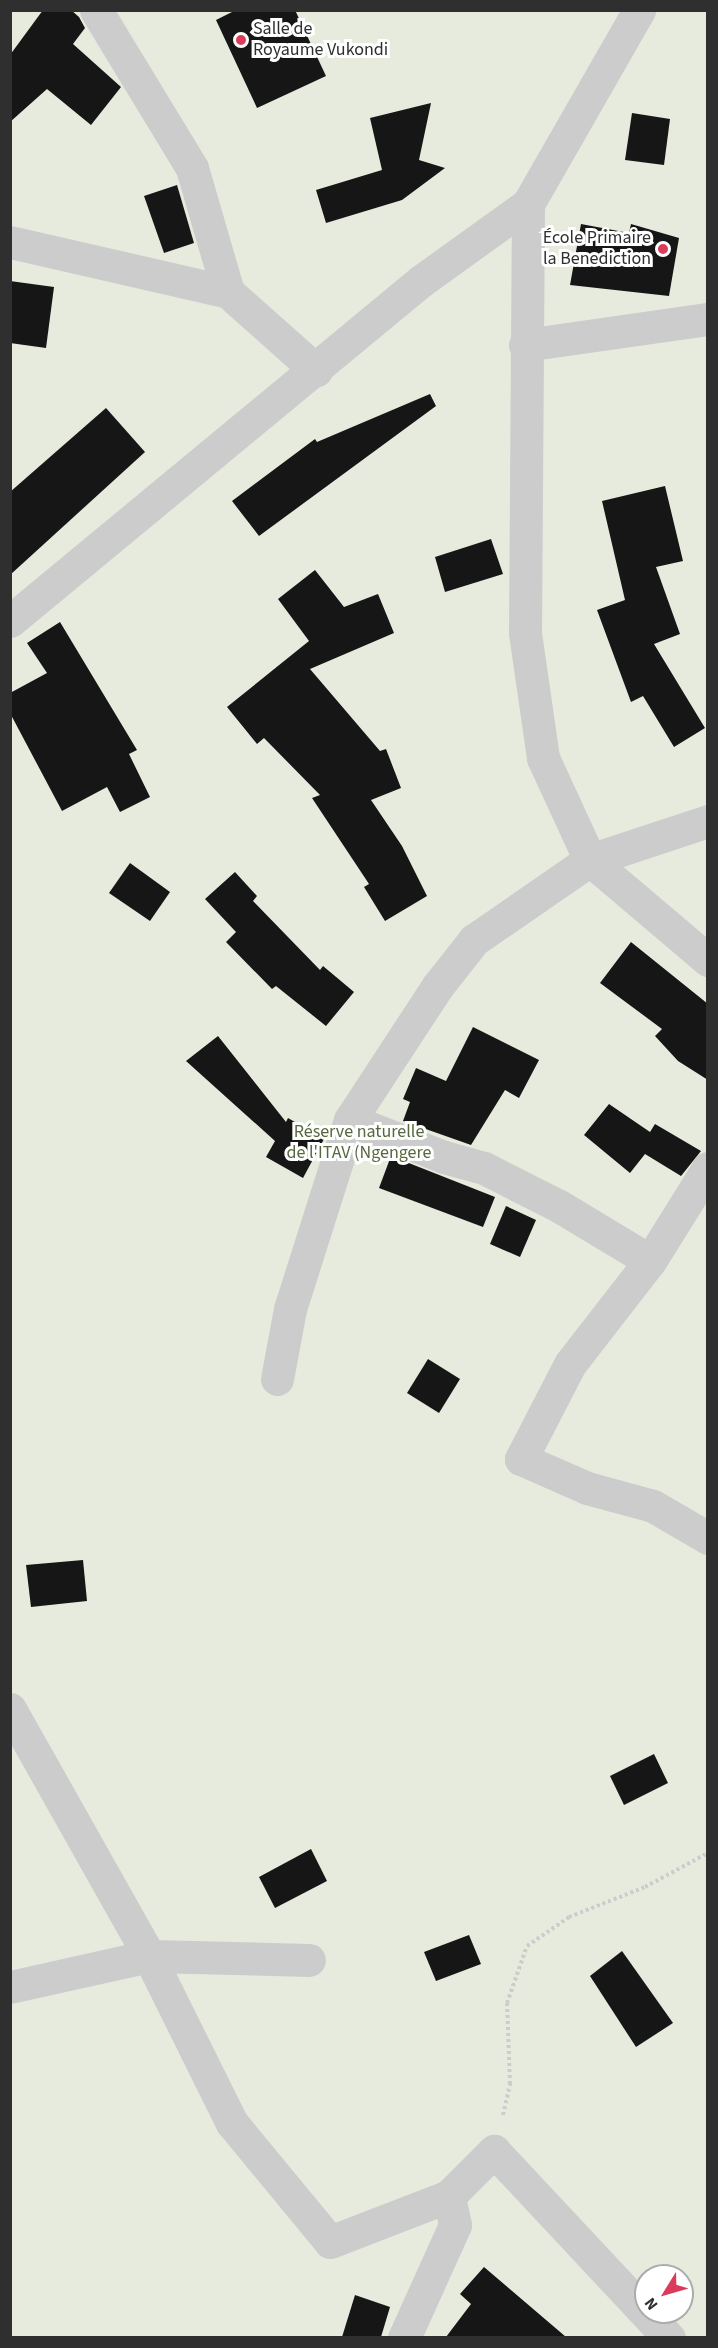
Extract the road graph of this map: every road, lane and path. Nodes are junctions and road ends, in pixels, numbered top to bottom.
1 (96, 10) edge
2 (639, 10) edge
3 (528, 204) junction
4 (10, 242) edge
5 (228, 292) junction
6 (708, 320) edge
7 (525, 345) junction
8 (316, 370) junction
9 (10, 621) edge
10 (708, 821) edge
11 (590, 860) junction
12 (708, 960) edge
13 (350, 1120) junction
14 (708, 1168) edge
15 (650, 1261) junction
16 (277, 1379) dead end
17 (708, 1538) edge
18 (10, 1709) edge
19 (708, 1853) edge
20 (149, 1956) junction
21 (309, 1960) dead end
22 (10, 1987) edge
23 (494, 2151) junction
24 (449, 2196) junction
25 (404, 2337) edge
26 (669, 2337) edge

1 - 5 street
2 - 3 street
3 - 7 street
3 - 8 street
4 - 5 street
5 - 8 street
6 - 7 street
7 - 11 street
8 - 9 street
10 - 11 street
11 - 12 street
11 - 13 street
13 - 15 street
13 - 16 street
14 - 15 street
15 - 17 street
18 - 20 street
19 - 23 path
20 - 21 street
20 - 22 street
20 - 24 street
23 - 24 street
23 - 26 street
24 - 25 street

